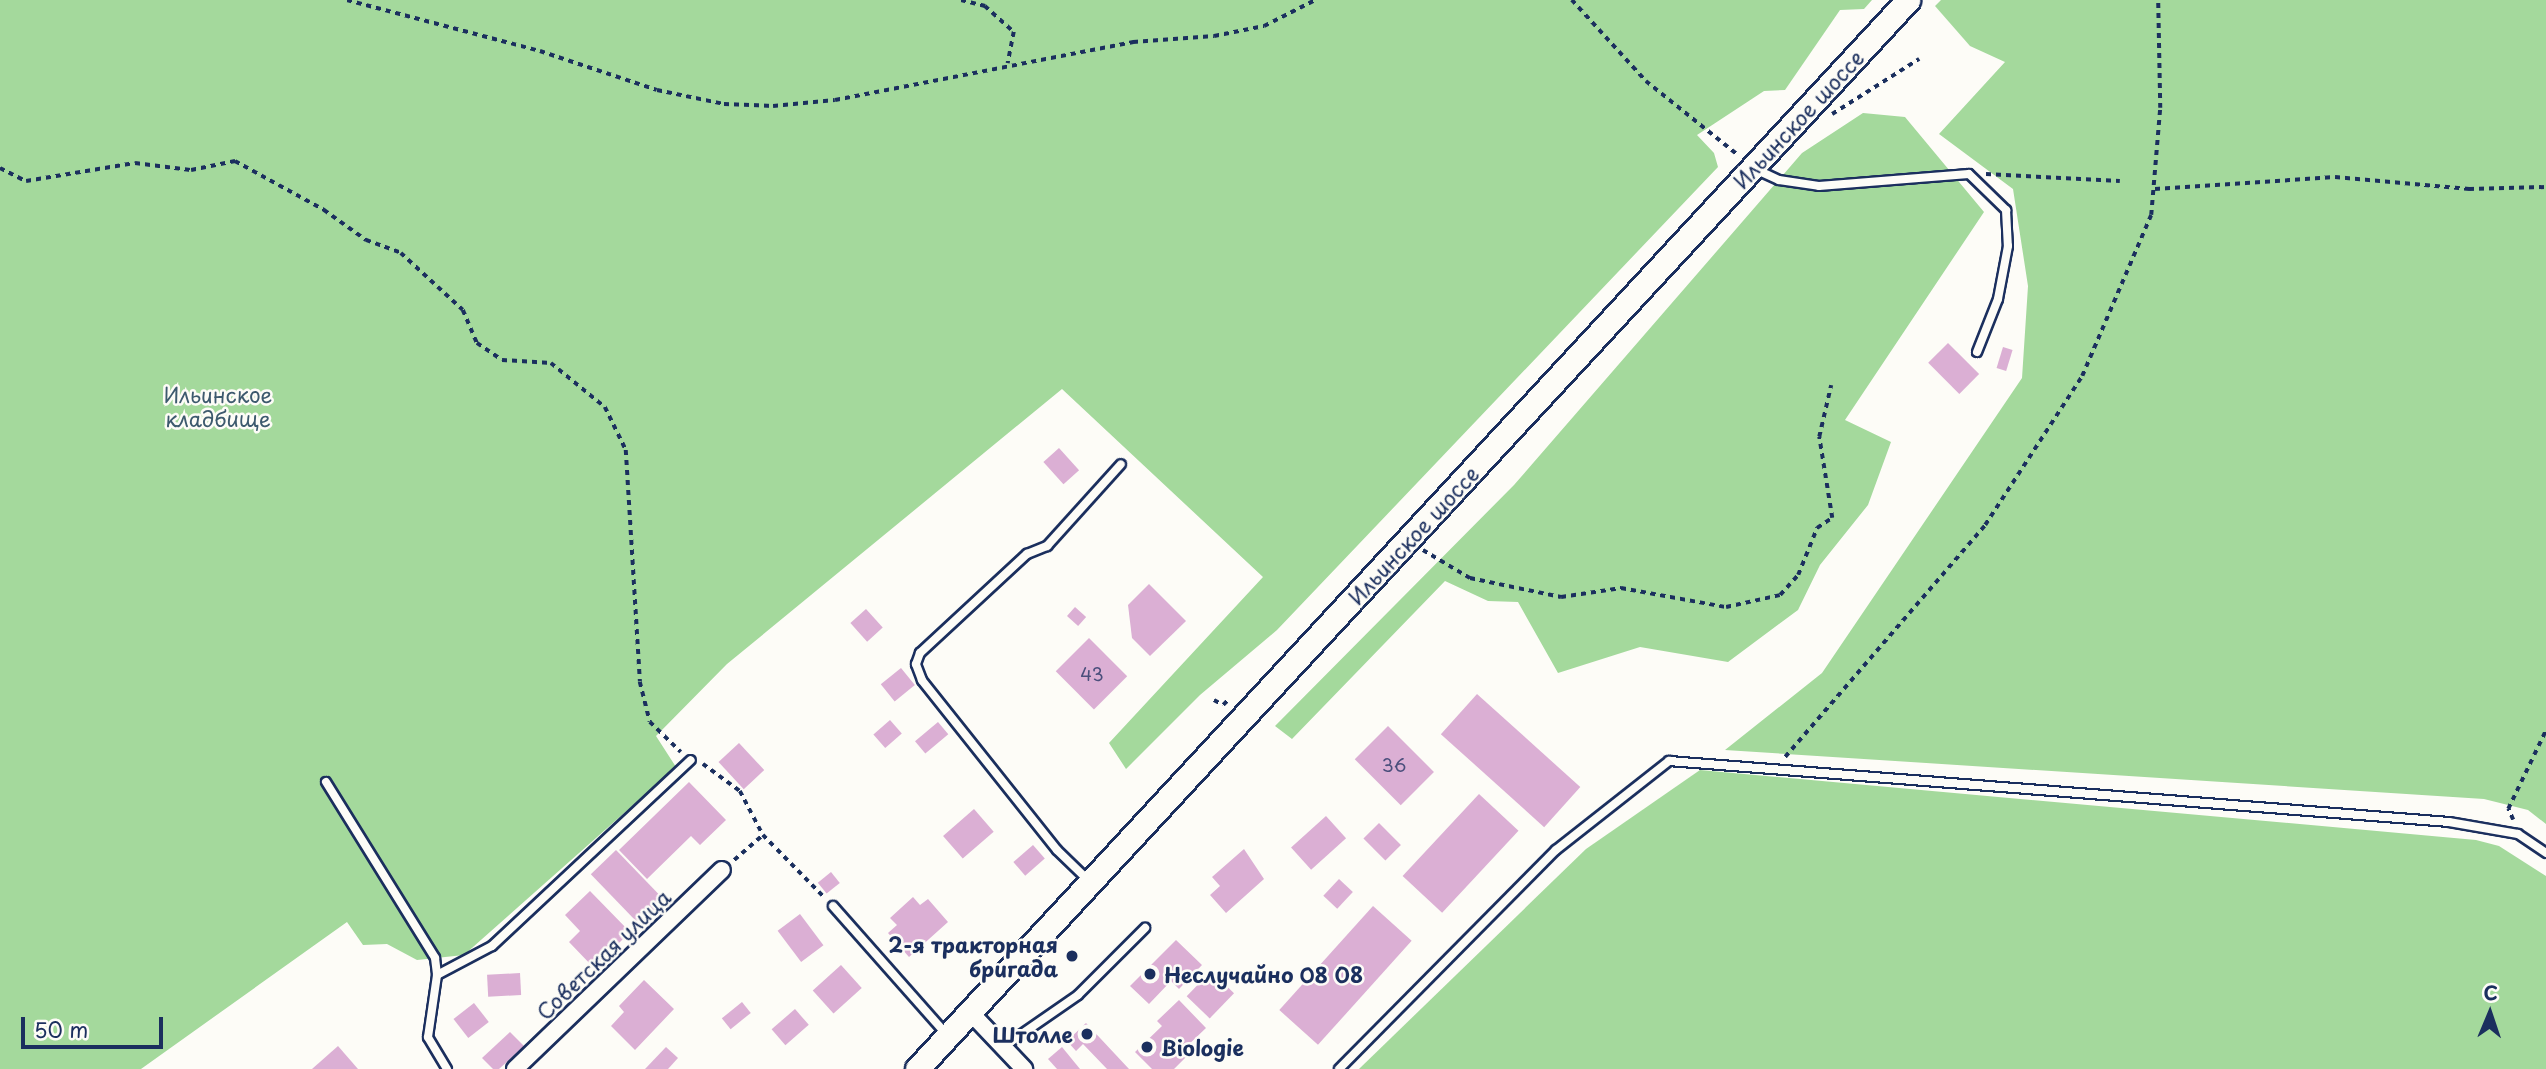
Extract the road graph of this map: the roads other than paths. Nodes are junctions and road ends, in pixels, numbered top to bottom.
1 (1908, 0) edge
2 (1754, 168) junction
3 (1978, 352) dead end
4 (1121, 464) dead end
5 (691, 760) road end
6 (326, 782) dead end
7 (2546, 853) edge
8 (722, 870) road end
9 (1090, 883) junction
10 (833, 906) road end
11 (1145, 928) dead end
12 (437, 975) junction
13 (970, 1012) junction
14 (948, 1035) junction
15 (1003, 1047) junction
16 (447, 1069) edge
17 (515, 1069) edge
18 (917, 1069) edge
19 (1024, 1069) edge
20 (1339, 1069) edge

1 - 2 main road, Ильинское шоссе
2 - 3 lane
2 - 9 main road, Ильинское шоссе
4 - 9 lane
5 - 12 lane
6 - 12 lane
7 - 20 lane
8 - 17 street, Советская улица
9 - 13 main road, Ильинское шоссе
10 - 14 lane
11 - 15 lane
12 - 16 lane
13 - 14 main road, Ильинское шоссе
13 - 15 street
14 - 18 main road, Ильинское шоссе
15 - 19 street

